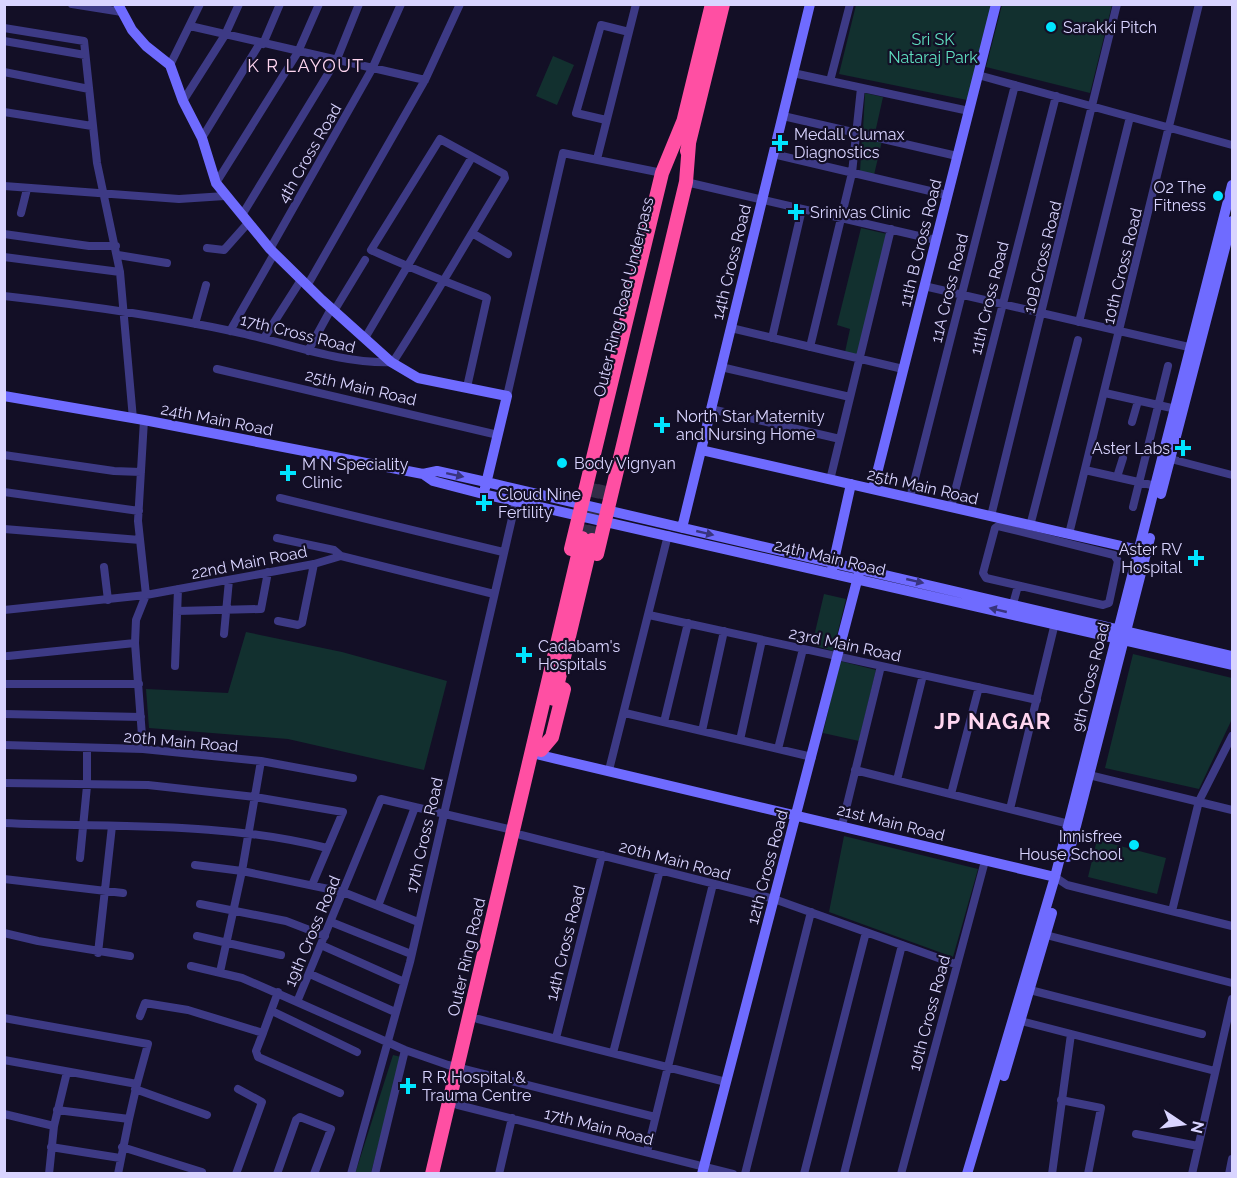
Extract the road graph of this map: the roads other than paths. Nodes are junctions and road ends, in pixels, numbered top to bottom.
1 (72, 4) edge
2 (200, 4) edge
3 (239, 4) edge
4 (280, 4) edge
5 (319, 4) edge
6 (359, 4) edge
7 (401, 4) edge
8 (460, 4) edge
9 (636, 4) edge
10 (712, 4) edge
11 (723, 4) edge
12 (810, 4) edge
13 (850, 4) edge
14 (996, 4) edge
15 (1117, 4) edge
16 (1199, 4) edge
17 (120, 8) edge
18 (190, 26) junction
19 (4, 28) edge
20 (629, 32) junction
21 (225, 35) junction
22 (4, 41) edge
23 (261, 44) junction
24 (298, 52) junction
25 (85, 55) junction
26 (337, 59) junction
27 (170, 65) junction
28 (372, 69) junction
29 (4, 72) edge
30 (793, 73) junction
31 (978, 75) junction
32 (425, 80) junction
33 (830, 81) junction
34 (1015, 85) junction
35 (861, 88) junction
36 (89, 89) junction
37 (1056, 96) junction
38 (183, 101) junction
39 (1093, 106) junction
40 (969, 111) junction
41 (4, 112) edge
42 (783, 116) junction
43 (1130, 117) junction
44 (606, 120) junction
45 (683, 122) junction
46 (92, 126) junction
47 (1170, 128) junction
48 (857, 132) junction
49 (201, 138) junction
50 (689, 144) junction
51 (1233, 145) edge
52 (773, 154) junction
53 (957, 156) junction
54 (472, 157) junction
55 (597, 159) junction
56 (662, 173) junction
57 (852, 173) junction
58 (686, 182) junction
59 (216, 183) junction
60 (1233, 185) edge
61 (4, 186) edge
62 (27, 189) junction
63 (947, 195) junction
64 (104, 196) junction
65 (225, 196) junction
66 (762, 199) junction
67 (802, 209) junction
68 (21, 213) dead end
69 (842, 218) junction
70 (245, 219) junction
71 (1233, 221) edge
72 (891, 230) junction
73 (472, 233) junction
74 (4, 234) edge
75 (936, 240) junction
76 (116, 246) junction
77 (207, 248) dead end
78 (272, 251) junction
79 (508, 254) dead end
80 (118, 255) junction
81 (4, 257) edge
82 (365, 260) dead end
83 (167, 263) dead end
84 (407, 266) junction
85 (120, 272) junction
86 (443, 281) junction
87 (304, 283) junction
88 (206, 285) dead end
89 (924, 286) junction
90 (960, 295) junction
91 (4, 296) edge
92 (1001, 304) junction
93 (125, 310) junction
94 (332, 310) junction
95 (1042, 313) junction
96 (1078, 322) junction
97 (195, 324) junction
98 (730, 328) junction
99 (230, 330) junction
100 (1120, 332) junction
101 (264, 338) junction
102 (772, 338) junction
103 (364, 339) junction
104 (1078, 340) dead end
105 (810, 347) junction
106 (1196, 349) junction
107 (308, 351) junction
108 (860, 359) junction
109 (393, 362) junction
110 (1168, 366) dead end
111 (721, 367) junction
112 (217, 369) dead end
113 (903, 369) junction
114 (467, 387) junction
115 (1105, 393) junction
116 (4, 396) edge
117 (507, 396) junction
118 (850, 397) junction
119 (1138, 401) junction
120 (1158, 406) junction
121 (711, 409) junction
122 (1176, 409) junction
123 (138, 419) junction
124 (1132, 422) dead end
125 (498, 435) junction
126 (840, 439) junction
127 (701, 450) junction
128 (4, 455) edge
129 (1123, 458) dead end
130 (1167, 458) junction
131 (1085, 470) junction
132 (141, 472) junction
133 (423, 474) junction
134 (1233, 475) edge
135 (1117, 477) junction
136 (830, 480) junction
137 (486, 482) junction
138 (1140, 482) junction
139 (851, 484) junction
140 (1156, 486) junction
141 (873, 489) junction
142 (4, 492) edge
143 (483, 494) junction
144 (280, 498) dead end
145 (910, 498) junction
146 (516, 501) junction
147 (951, 507) junction
148 (1133, 507) dead end
149 (581, 510) junction
150 (139, 511) junction
151 (606, 516) junction
152 (991, 516) junction
153 (1030, 525) junction
154 (682, 528) junction
155 (4, 529) edge
156 (668, 536) junction
157 (277, 538) dead end
158 (587, 539) tunnel mouth
159 (1076, 539) junction
160 (140, 540) junction
161 (1139, 550) junction
162 (503, 552) junction
163 (341, 556) junction
164 (314, 564) junction
165 (104, 567) dead end
166 (832, 567) junction
167 (268, 572) junction
168 (859, 573) junction
169 (229, 580) junction
170 (1018, 586) junction
171 (178, 589) junction
172 (494, 594) junction
173 (146, 595) junction
174 (108, 600) junction
175 (1013, 604) junction
176 (4, 610) edge
177 (226, 610) junction
178 (177, 611) junction
179 (648, 615) junction
180 (278, 621) dead end
181 (688, 623) junction
182 (1055, 623) junction
183 (724, 631) junction
184 (1121, 633) junction
185 (224, 634) dead end
186 (762, 640) junction
187 (135, 643) junction
188 (803, 649) junction
189 (8, 656) dead end
190 (838, 656) junction
191 (1233, 656) edge
192 (1233, 665) edge
193 (175, 666) dead end
194 (881, 666) junction
195 (922, 675) junction
196 (4, 684) edge
197 (139, 684) junction
198 (979, 687) junction
199 (1036, 700) junction
200 (625, 713) junction
201 (4, 714) edge
202 (141, 717) junction
203 (663, 722) junction
204 (702, 731) junction
205 (1233, 736) edge
206 (740, 740) junction
207 (4, 745) edge
208 (87, 748) junction
209 (143, 749) junction
210 (778, 749) junction
211 (538, 751) junction
212 (812, 757) junction
213 (261, 761) junction
214 (609, 770) junction
215 (855, 770) junction
216 (1089, 775) junction
217 (353, 778) dead end
218 (897, 780) junction
219 (4, 783) edge
220 (87, 786) junction
221 (951, 794) junction
222 (255, 797) junction
223 (381, 799) joint
224 (1199, 801) junction
225 (415, 807) junction
226 (1010, 809) junction
227 (1233, 810) edge
228 (443, 814) junction
229 (797, 816) junction
230 (4, 823) edge
231 (1069, 824) junction
232 (842, 825) junction
233 (112, 826) junction
234 (84, 827) junction
235 (517, 832) junction
236 (250, 834) junction
237 (327, 848) junction
238 (602, 855) junction
239 (80, 858) dead end
240 (985, 861) junction
241 (195, 865) dead end
242 (660, 870) junction
243 (242, 871) junction
244 (4, 879) edge
245 (1058, 879) junction
246 (713, 884) junction
247 (312, 885) junction
248 (106, 889) junction
249 (123, 892) dead end
250 (343, 892) junction
251 (774, 899) junction
252 (200, 904) dead end
253 (378, 906) junction
254 (234, 910) junction
255 (1172, 911) junction
256 (811, 912) junction
257 (331, 922) junction
258 (418, 922) junction
259 (1233, 926) edge
260 (866, 932) junction
261 (4, 933) edge
262 (1046, 935) junction
263 (197, 936) dead end
264 (325, 936) junction
265 (226, 941) junction
266 (321, 945) junction
267 (902, 945) junction
268 (98, 953) junction
269 (411, 954) junction
270 (281, 955) dead end
271 (130, 956) dead end
272 (955, 963) junction
273 (191, 966) dead end
274 (220, 972) junction
275 (310, 974) junction
276 (404, 982) junction
277 (1233, 983) edge
278 (1027, 989) junction
279 (278, 992) junction
280 (1233, 999) edge
281 (297, 1002) junction
282 (272, 1011) junction
283 (396, 1012) junction
284 (140, 1016) dead end
285 (4, 1018) edge
286 (478, 1019) junction
287 (1021, 1021) junction
288 (263, 1033) junction
289 (1071, 1034) junction
290 (1202, 1034) dead end
291 (556, 1038) junction
292 (389, 1041) junction
293 (405, 1050) junction
294 (357, 1052) dead end
295 (613, 1053) junction
296 (4, 1060) edge
297 (668, 1067) junction
298 (461, 1069) junction
299 (1215, 1071) junction
300 (67, 1072) junction
301 (726, 1082) junction
302 (136, 1086) junction
303 (238, 1089) dead end
304 (340, 1093) dead end
305 (1061, 1100) junction
306 (458, 1105) junction
307 (57, 1110) junction
308 (4, 1114) edge
309 (207, 1114) dead end
310 (655, 1117) junction
311 (512, 1118) junction
312 (129, 1119) junction
313 (54, 1126) junction
314 (1137, 1134) dead end
315 (1198, 1146) junction
316 (51, 1147) junction
317 (122, 1147) junction
318 (646, 1152) junction
319 (120, 1158) junction
320 (1233, 1159) edge
321 (703, 1170) edge
322 (202, 1172) edge
323 (50, 1173) edge
324 (118, 1173) edge
325 (236, 1173) edge
326 (277, 1173) edge
327 (314, 1173) edge
328 (351, 1173) edge
329 (375, 1173) edge
330 (432, 1173) edge
331 (441, 1173) edge
332 (499, 1173) edge
333 (733, 1173) edge
334 (745, 1173) edge
335 (804, 1173) edge
336 (844, 1173) edge
337 (901, 1173) edge
338 (972, 1173) edge
339 (1052, 1173) edge
340 (1088, 1173) edge
341 (1192, 1173) edge
342 (1229, 1173) edge

1 - 17 street
2 - 18 street
3 - 21 street
4 - 23 street
5 - 24 street
6 - 26 street
7 - 28 street, 4th Cross Road
8 - 32 street
9 - 20 street
10 - 45 highway
11 - 50 highway
12 - 30 main road, 14th Cross Road
13 - 33 street
14 - 31 main road, 11th B Cross Road
15 - 39 street, 10B Cross Road
16 - 47 street, 10th Cross Road
17 - 27 main road
18 - 21 street
18 - 27 street
19 - 25 street
20 - 44 street
20 - 44 street
21 - 23 street
21 - 38 street
22 - 25 street
23 - 24 street
23 - 49 street
24 - 26 street
24 - 59 street
25 - 36 street
26 - 28 street
26 - 70 street
27 - 38 main road
28 - 32 street
28 - 78 street, 4th Cross Road
29 - 36 street
30 - 33 street
30 - 42 main road, 14th Cross Road
31 - 34 street
31 - 40 main road, 11th B Cross Road
32 - 87 street
33 - 35 street
34 - 37 street
34 - 90 street, 11A Cross Road
35 - 40 street
35 - 48 street
36 - 46 street
37 - 39 street
37 - 92 street, 11th Cross Road
38 - 49 main road
39 - 43 street
39 - 95 street, 10B Cross Road
40 - 53 main road, 11th B Cross Road
41 - 46 street
42 - 48 street
42 - 52 main road, 14th Cross Road
43 - 47 street
43 - 96 street
44 - 55 street
45 - 50 highway, Outer Ring Road Underpass
45 - 56 highway
46 - 64 street
47 - 51 street
47 - 100 street, 10th Cross Road
48 - 53 street
48 - 57 street
49 - 59 main road
50 - 58 highway
52 - 57 street
52 - 66 main road, 14th Cross Road
53 - 63 main road, 11th B Cross Road
54 - 73 street
54 - 84 street
54 - 84 street
55 - 56 street
55 - 117 street
56 - 149 highway
57 - 63 street
57 - 69 street
58 - 66 street
58 - 151 highway
59 - 65 main road
60 - 106 main road, 9th Cross Road
61 - 62 street
62 - 64 street
62 - 68 street
63 - 75 main road, 11th B Cross Road
64 - 65 street
64 - 76 street
65 - 70 main road
66 - 67 street
66 - 98 main road, 14th Cross Road
67 - 69 street
67 - 102 street
69 - 72 street
69 - 105 street
70 - 77 street
70 - 78 main road
71 - 106 main road, 9th Cross Road
72 - 75 street
72 - 108 street
73 - 79 street
73 - 86 street
74 - 76 street
75 - 89 main road, 11th B Cross Road
76 - 80 street
78 - 87 main road
78 - 99 street, 4th Cross Road
80 - 83 street
80 - 85 street
81 - 85 street
82 - 94 street
84 - 86 street
84 - 103 street
85 - 93 street
86 - 109 street
86 - 114 street
87 - 94 main road
87 - 101 street
88 - 97 street
89 - 90 street
89 - 113 main road, 11th B Cross Road
90 - 92 street
90 - 145 street, 11A Cross Road
91 - 93 street, 17th Cross Road
92 - 95 street
92 - 147 street, 11th Cross Road
93 - 97 street, 17th Cross Road
93 - 123 street
94 - 103 main road
94 - 107 street
95 - 96 street
95 - 152 street, 10B Cross Road
96 - 100 street
97 - 99 street, 17th Cross Road
98 - 102 street
98 - 111 main road, 14th Cross Road
99 - 101 street, 17th Cross Road
100 - 106 street
100 - 115 street, 10th Cross Road
101 - 107 street, 17th Cross Road
102 - 105 street
103 - 109 main road
104 - 153 street
105 - 108 street
106 - 122 main road, 9th Cross Road
106 - 130 main road, 9th Cross Road
107 - 109 street, 17th Cross Road
108 - 113 street
108 - 118 street
109 - 114 main road
110 - 120 street
111 - 118 street
111 - 121 main road, 14th Cross Road
112 - 125 street, 25th Main Road
113 - 141 main road, 11th B Cross Road
114 - 117 main road
115 - 119 street
115 - 131 street, 10th Cross Road
116 - 123 main road, 24th Main Road
117 - 125 main road
118 - 126 street
119 - 120 street
119 - 124 street
120 - 122 street
120 - 138 street
121 - 126 street
121 - 127 main road, 14th Cross Road
122 - 130 main road, 9th Cross Road
123 - 132 street
123 - 133 main road, 24th Main Road
125 - 137 main road
126 - 136 street
127 - 136 main road, 25th Main Road
127 - 154 main road, 14th Cross Road
128 - 132 street
129 - 135 street
130 - 134 street
130 - 140 main road, 9th Cross Road
130 - 184 main road, 9th Cross Road
131 - 135 street
131 - 159 street, 10th Cross Road
132 - 150 street
133 -> 137 main road, 24th Main Road
133 - 143 main road, 24th Main Road
135 - 138 street
136 - 139 main road, 25th Main Road
137 - 143 main road
137 - 149 main road, 24th Main Road
138 - 140 street
138 - 148 street
139 - 141 main road, 25th Main Road
139 - 166 main road
140 - 161 main road, 9th Cross Road
141 - 145 main road, 25th Main Road
142 - 150 street
143 - 146 main road, 24th Main Road
144 - 162 street
145 - 147 main road, 25th Main Road
146 - 149 main road, 24th Main Road
146 - 162 street, 17th Cross Road
147 - 152 main road, 25th Main Road
149 - 151 main road, 24th Main Road
149 - 211 highway
150 - 160 street
151 - 154 main road, 24th Main Road
151 - 156 main road, 24th Main Road
151 - 211 highway
152 - 153 main road, 25th Main Road
153 - 159 main road, 25th Main Road
154 -> 166 main road, 24th Main Road
155 - 160 street
156 - 166 main road, 24th Main Road
156 - 179 street
157 - 163 street
158 - 211 highway
159 - 161 main road, 25th Main Road
159 - 170 street
159 - 170 street
160 - 173 street
161 - 184 main road, 9th Cross Road
162 - 172 street, 17th Cross Road
163 - 164 street, 22nd Main Road
163 - 172 street
164 - 167 street, 22nd Main Road
164 - 180 street
165 - 174 street
166 - 168 main road, 24th Main Road
167 - 169 street, 22nd Main Road
167 - 177 street
168 -> 175 main road, 24th Main Road
182 -> 168 main road, 24th Main Road
168 - 190 main road, 12th Cross Road
169 - 171 street, 22nd Main Road
169 - 177 street
170 - 175 street
171 - 173 street, 22nd Main Road
171 - 178 street
172 - 228 street, 17th Cross Road
173 - 174 street, 22nd Main Road
173 - 187 street
174 - 176 street, 22nd Main Road
175 - 184 main road, 24th Main Road
177 - 178 street
177 - 185 street
178 - 193 street
179 - 181 street, 23rd Main Road
179 - 200 street
181 - 183 street, 23rd Main Road
181 - 203 street
182 - 184 main road, 24th Main Road
182 - 199 street
183 - 186 street, 23rd Main Road
183 - 204 street
184 - 191 main road, 24th Main Road
184 - 192 main road, 24th Main Road
184 - 216 main road, 9th Cross Road
184 - 231 main road, 9th Cross Road
186 - 188 street, 23rd Main Road
186 - 206 street
187 - 189 street
187 - 197 street
188 - 190 street, 23rd Main Road
188 - 210 street
190 - 194 street, 23rd Main Road
190 - 212 main road, 12th Cross Road
194 - 195 street, 23rd Main Road
194 - 215 street
195 - 198 street, 23rd Main Road
195 - 218 street
196 - 197 street
197 - 202 street
198 - 199 street, 23rd Main Road
198 - 221 street
199 - 226 street
200 - 203 street
200 - 214 street
201 - 202 street
202 - 209 street
203 - 204 street
204 - 206 street
205 - 224 street
206 - 210 street
207 - 208 street, 20th Main Road
208 - 209 street, 20th Main Road
208 - 220 street
209 - 213 street, 20th Main Road
210 - 212 street
211 - 214 main road, 21st Main Road
211 - 235 highway, Outer Ring Road
212 - 229 main road, 12th Cross Road
213 - 217 street, 20th Main Road
213 - 222 street
214 - 229 main road, 21st Main Road
215 - 218 street
215 - 232 street
216 - 224 street
216 - 245 main road, 9th Cross Road
218 - 221 street
219 - 220 street
220 - 222 street
220 - 234 street
221 - 226 street
222 - 236 street
222 - 237 street
223 - 225 street, 20th Main Road
223 - 250 street, 19th Cross Road
224 - 227 street
224 - 255 street
225 - 228 street, 20th Main Road
225 - 253 street
226 - 231 street
228 - 235 street, 20th Main Road
228 - 258 street, 17th Cross Road
229 - 232 main road, 21st Main Road
229 - 251 main road, 12th Cross Road
230 - 234 street
231 - 245 main road, 9th Cross Road
232 - 240 main road, 21st Main Road
233 - 234 street
233 - 236 street
233 - 248 street
234 - 239 street
235 - 238 street, 20th Main Road
235 - 286 highway, Outer Ring Road
235 - 298 highway, Outer Ring Road
236 - 237 street
236 - 243 street
237 - 247 street
238 - 242 street, 20th Main Road
238 - 291 street, 14th Cross Road
240 - 245 main road, 21st Main Road
240 - 272 street, 10th Cross Road
241 - 243 street
242 - 246 street, 20th Main Road
242 - 295 street
243 - 247 street
243 - 254 street
244 - 248 street
245 - 255 street, 21st Main Road
245 - 262 main road, 9th Cross Road
245 - 278 main road, 9th Cross Road
246 - 251 street, 20th Main Road
246 - 297 street
247 - 250 street
248 - 249 street
248 - 268 street
250 - 253 street
250 - 257 street, 19th Cross Road
251 - 256 street, 20th Main Road
251 - 301 main road, 12th Cross Road
252 - 254 street
253 - 258 street
254 - 264 street
254 - 265 street
255 - 259 street, 21st Main Road
256 - 260 street, 20th Main Road
256 - 334 street
257 - 264 street, 19th Cross Road
257 - 269 street
258 - 269 street, 17th Cross Road
260 - 267 street, 20th Main Road
260 - 335 street
261 - 268 street
262 - 277 street
262 - 278 main road, 9th Cross Road
263 - 265 street
264 - 266 street, 19th Cross Road
265 - 270 street
265 - 274 street
266 - 275 street, 19th Cross Road
266 - 276 street
267 - 272 street, 20th Main Road
267 - 336 street
268 - 271 street
269 - 276 street, 17th Cross Road
272 - 337 street, 10th Cross Road
273 - 274 street, 19th Cross Road
274 - 279 street, 19th Cross Road
275 - 281 street, 19th Cross Road
275 - 283 street
276 - 283 street, 17th Cross Road
278 - 287 main road, 9th Cross Road
278 - 290 street
278 - 338 main road, 9th Cross Road
279 - 281 street, 19th Cross Road
279 - 282 street
280 - 299 street
281 - 292 street
282 - 288 street
282 - 294 street
283 - 292 street, 17th Cross Road
284 - 288 street
285 - 302 street
286 - 291 street
286 - 298 highway, Outer Ring Road
287 - 289 street
287 - 338 main road, 9th Cross Road
288 - 304 street
289 - 299 street
289 - 305 street
291 - 295 street
292 - 293 street
292 - 328 street, 17th Cross Road
293 - 298 street
293 - 329 street
295 - 297 street
296 - 300 street
297 - 301 street
297 - 310 street
298 - 306 highway, Outer Ring Road
298 - 310 street
298 - 330 highway, Outer Ring Road
299 - 315 street
300 - 302 street
300 - 307 street
301 - 321 main road, 12th Cross Road
302 - 309 street
302 - 312 street
303 - 325 street
305 - 339 street
305 - 340 street
306 - 311 street, 17th Main Road
306 - 331 highway, Outer Ring Road
307 - 312 street
307 - 313 street
308 - 313 street
310 - 318 street
311 - 318 street, 17th Main Road
311 - 332 street
312 - 317 street
313 - 316 street
314 - 315 street
315 - 341 street
316 - 319 street
316 - 323 street
317 - 319 street
317 - 322 street
318 - 321 street, 17th Main Road
319 - 324 street
320 - 342 street
321 - 333 street, 17th Main Road
326 - 327 street

